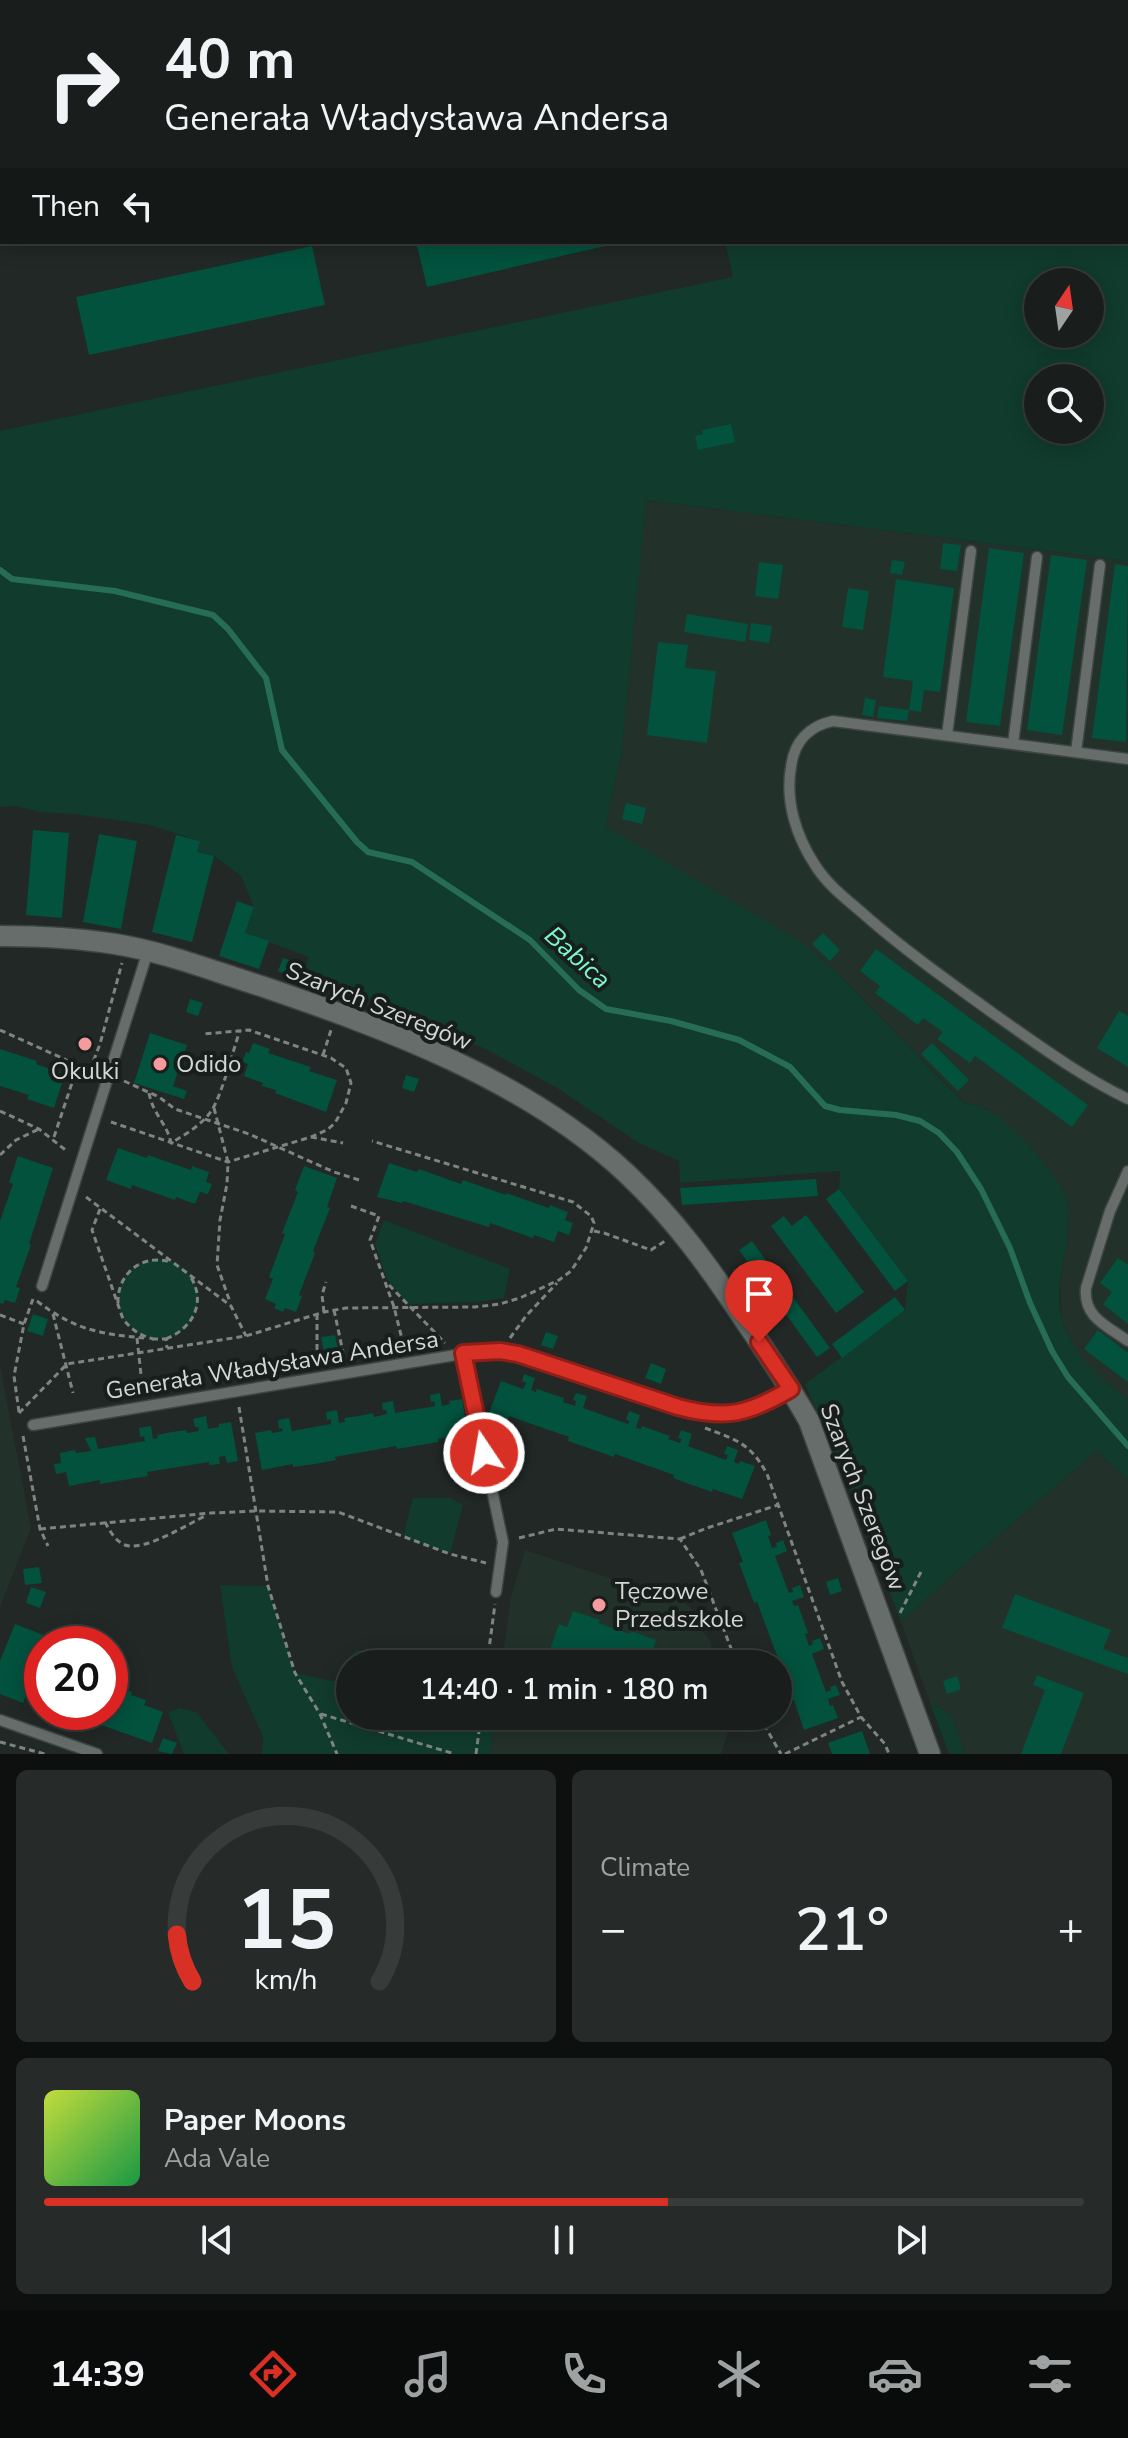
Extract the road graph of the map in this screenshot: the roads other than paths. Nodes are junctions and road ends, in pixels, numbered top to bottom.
1 (971, 551) dead end
2 (1037, 557) dead end
3 (1100, 565) dead end
4 (947, 735) junction
5 (1013, 744) junction
6 (1076, 752) junction
7 (1128, 759) edge
8 (0, 936) edge
9 (148, 951) junction
10 (1128, 1099) edge
11 (1128, 1171) edge
12 (42, 1286) dead end
13 (1128, 1341) edge
14 (459, 1354) junction
15 (791, 1389) junction
16 (27, 1426) road end
17 (496, 1592) road end
18 (0, 1720) edge
19 (97, 1754) edge
20 (930, 1754) edge

1 - 4 lane
2 - 5 lane
3 - 6 lane
4 - 5 lane
4 - 10 lane
5 - 6 lane
6 - 7 lane
8 - 9 street, Szarych Szeregów
9 - 12 lane
9 - 15 street, Szarych Szeregów
11 - 13 lane
14 - 15 lane, Generała Władysława Andersa
14 - 16 lane, Generała Władysława Andersa
14 - 17 lane
15 - 20 street, Szarych Szeregów
18 - 19 lane

